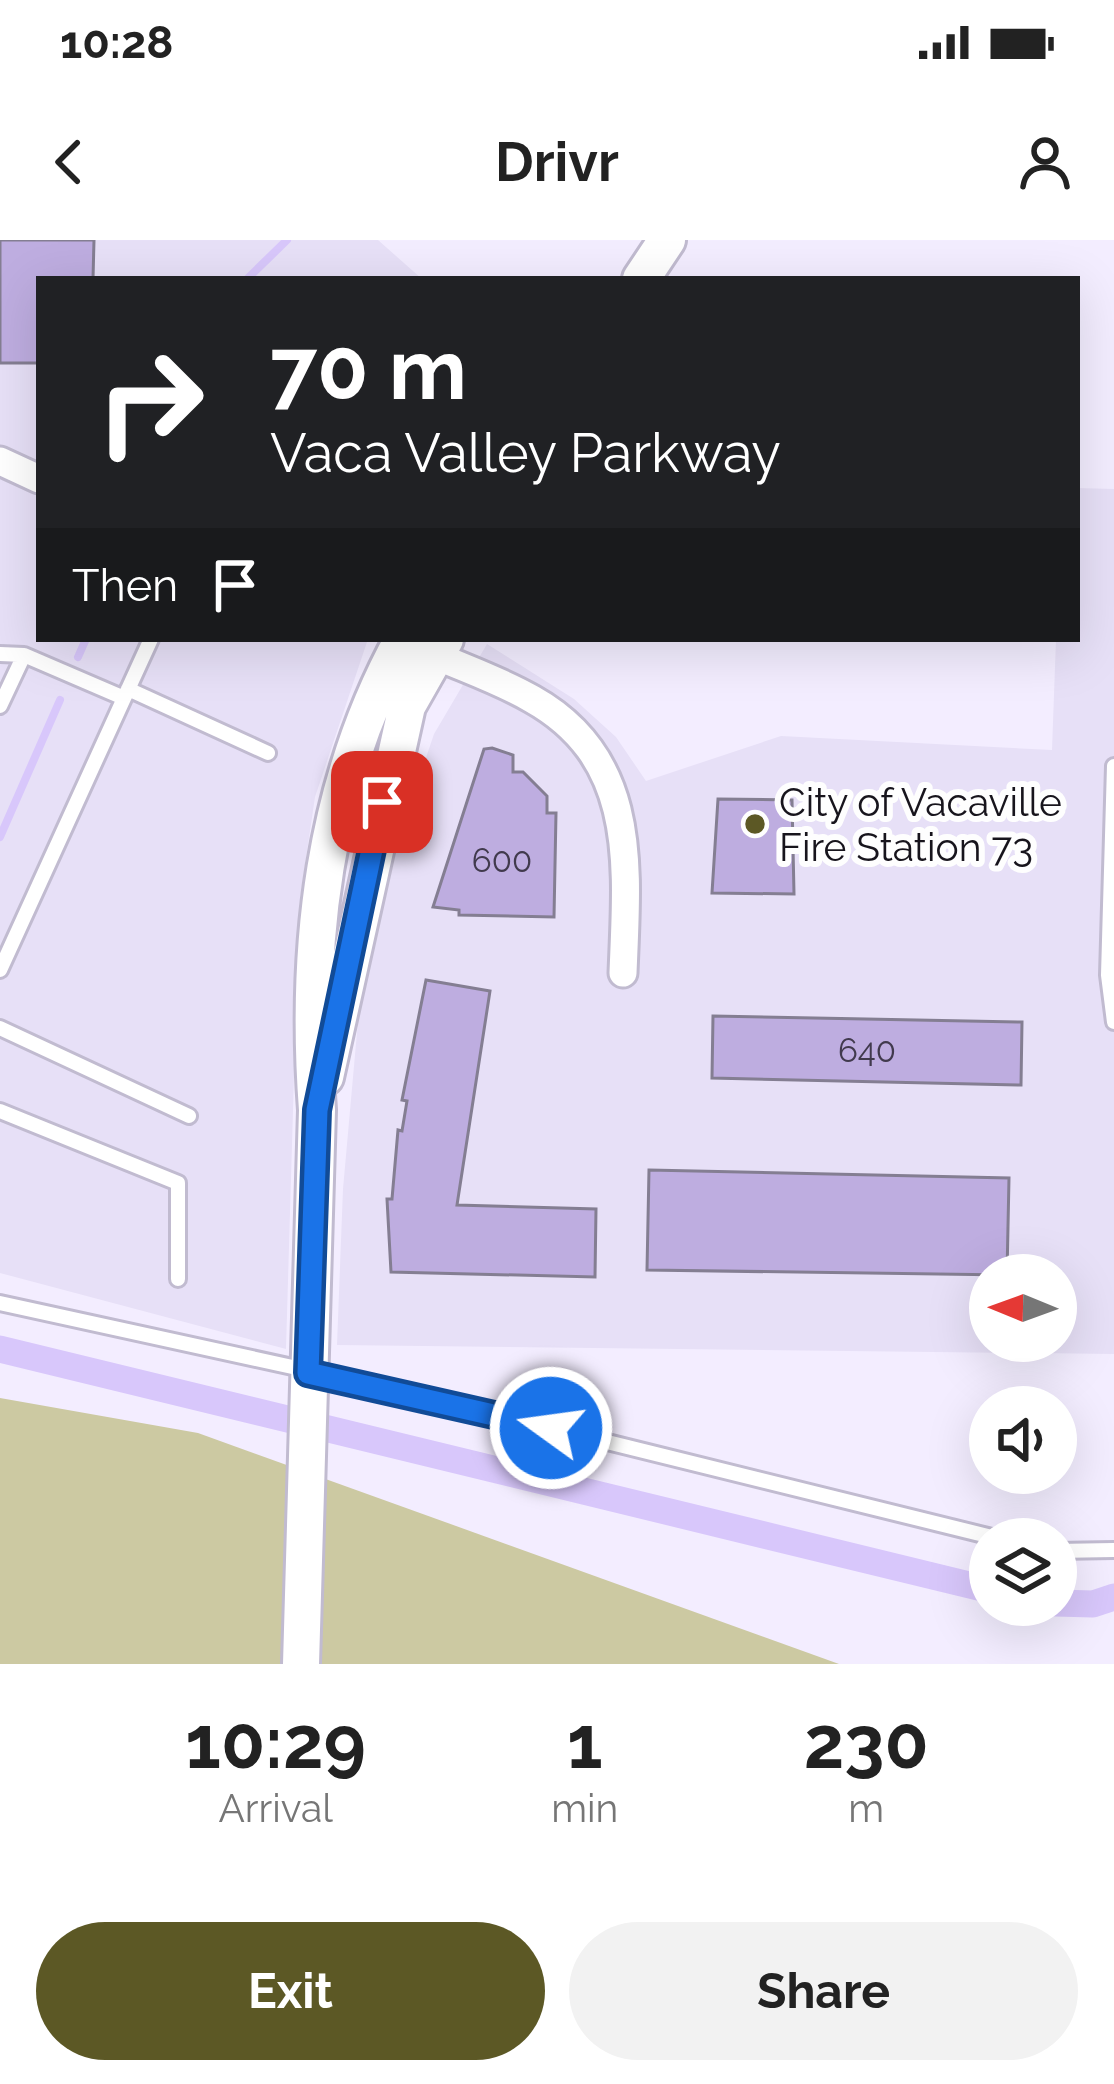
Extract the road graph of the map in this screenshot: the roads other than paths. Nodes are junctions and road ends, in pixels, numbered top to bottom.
1 (667, 240) edge
2 (643, 276) edge
3 (0, 461) edge
4 (36, 478) edge
5 (150, 642) edge
6 (417, 642) edge
7 (0, 654) edge
8 (25, 655) junction
9 (126, 694) junction
10 (0, 706) edge
11 (268, 753) dead end
12 (1114, 766) edge
13 (0, 970) edge
14 (623, 973) dead end
15 (1114, 1022) edge
16 (0, 1028) edge
17 (0, 1111) edge
18 (189, 1116) dead end
19 (178, 1279) dead end
20 (0, 1303) edge
21 (309, 1382) junction
22 (969, 1531) edge
23 (1114, 1550) edge
24 (1077, 1551) edge
25 (301, 1664) edge

1 - 2 street
3 - 4 street
5 - 9 lane
6 - 14 street
6 - 21 street
7 - 8 lane
8 - 9 lane
8 - 10 lane
9 - 11 lane
9 - 13 lane
12 - 15 lane
16 - 18 lane
17 - 19 lane
20 - 21 lane
21 - 22 lane
21 - 25 street
23 - 24 lane

